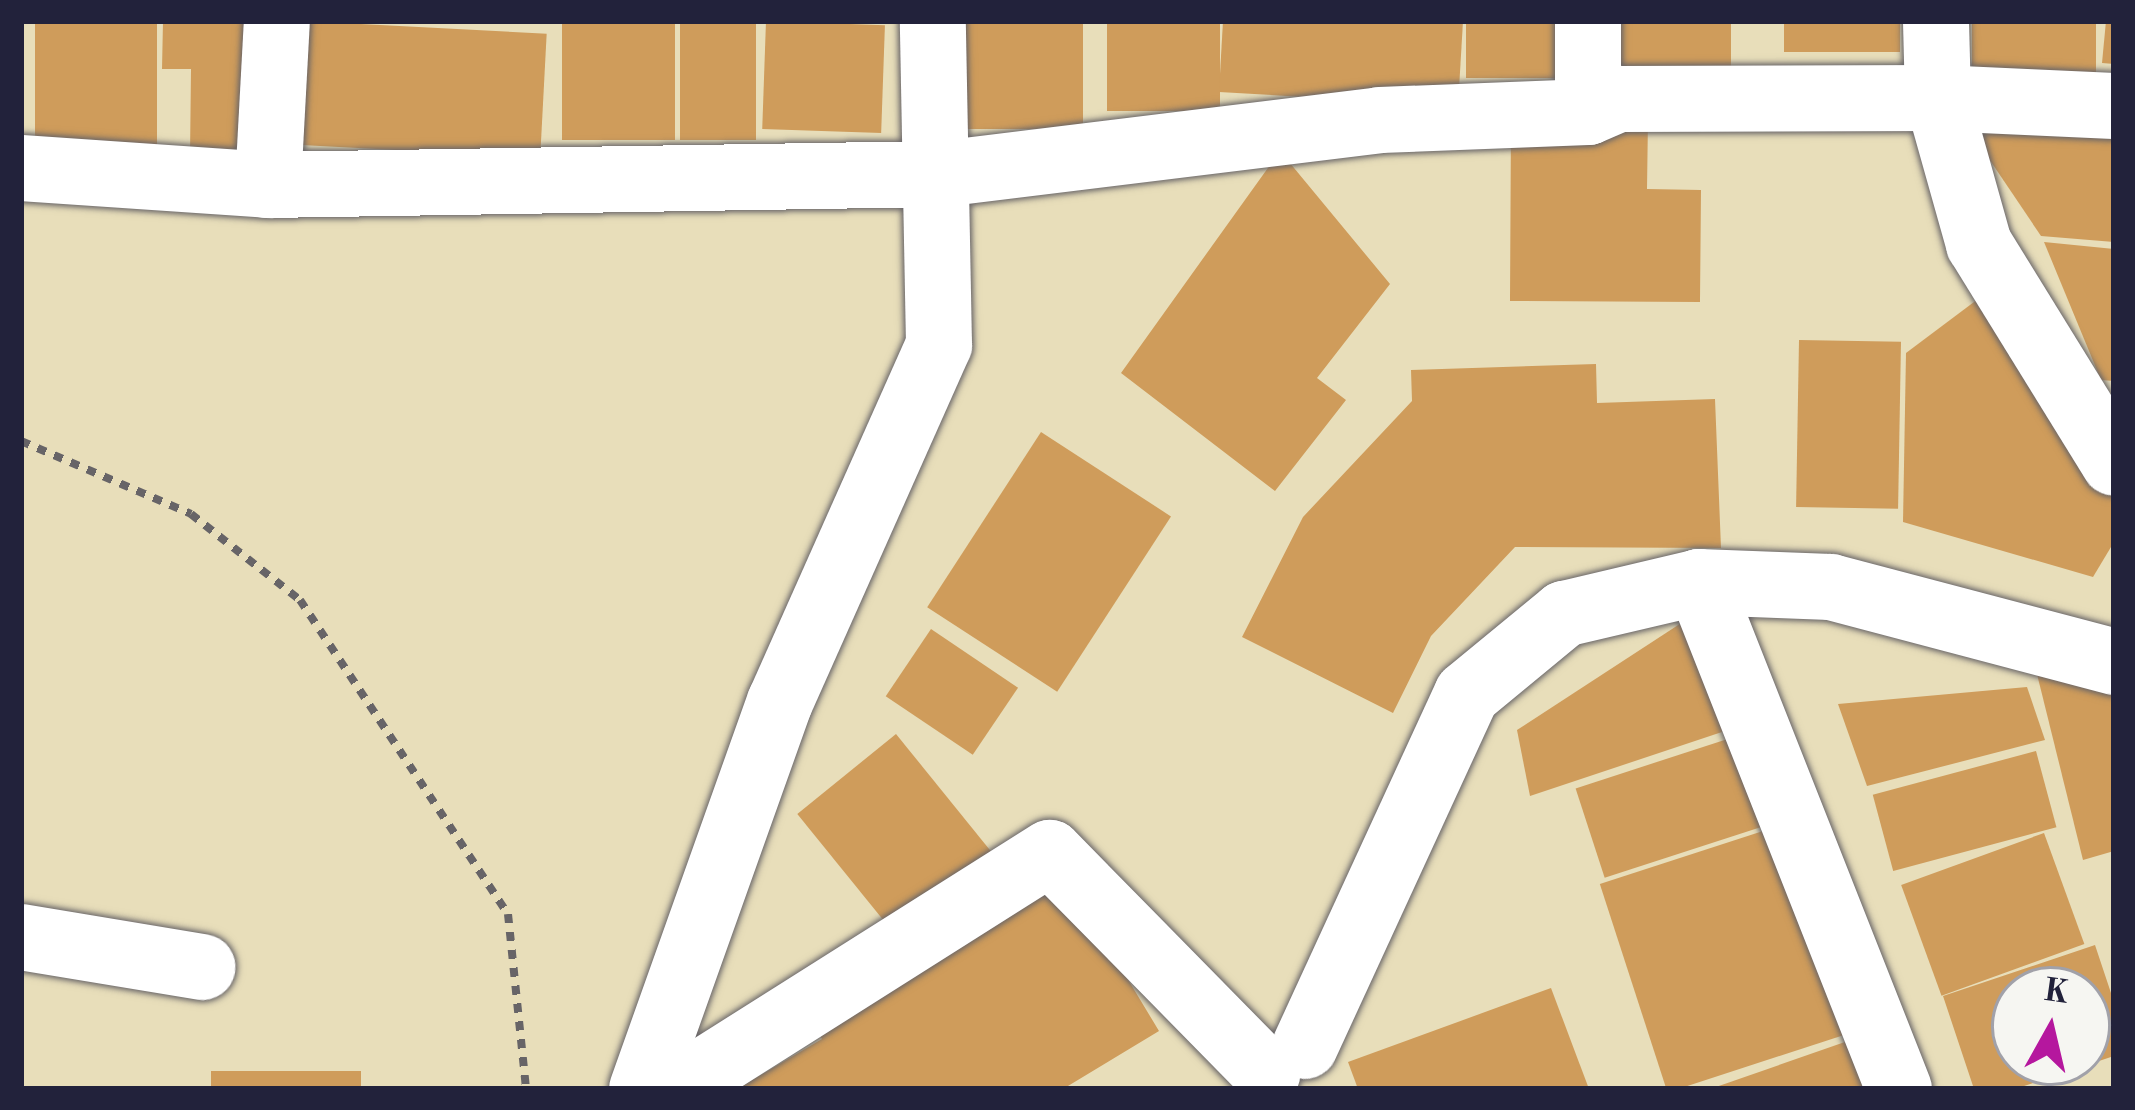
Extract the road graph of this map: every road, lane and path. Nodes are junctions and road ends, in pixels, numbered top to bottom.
1 (277, 21) edge
2 (933, 21) edge
3 (1588, 21) edge
4 (1936, 21) edge
5 (1938, 98) junction
6 (2114, 106) edge
7 (1588, 112) junction
8 (21, 168) edge
9 (941, 175) junction
10 (268, 185) junction
11 (2092, 394) edge
12 (21, 440) edge
13 (2114, 463) edge
14 (1699, 582) junction
15 (2114, 662) edge
16 (21, 937) edge
17 (202, 967) dead end
18 (1284, 1075) edge
19 (526, 1089) edge
20 (642, 1089) edge
21 (676, 1089) edge
22 (1899, 1089) edge

1 - 10 street
2 - 9 street
3 - 7 street
4 - 5 street
5 - 6 street
5 - 7 street
5 - 11 street
7 - 9 street
8 - 10 street
9 - 10 street
9 - 20 street
11 - 13 street
12 - 19 path
14 - 15 street
14 - 18 street
14 - 22 street
16 - 17 street
18 - 21 street

